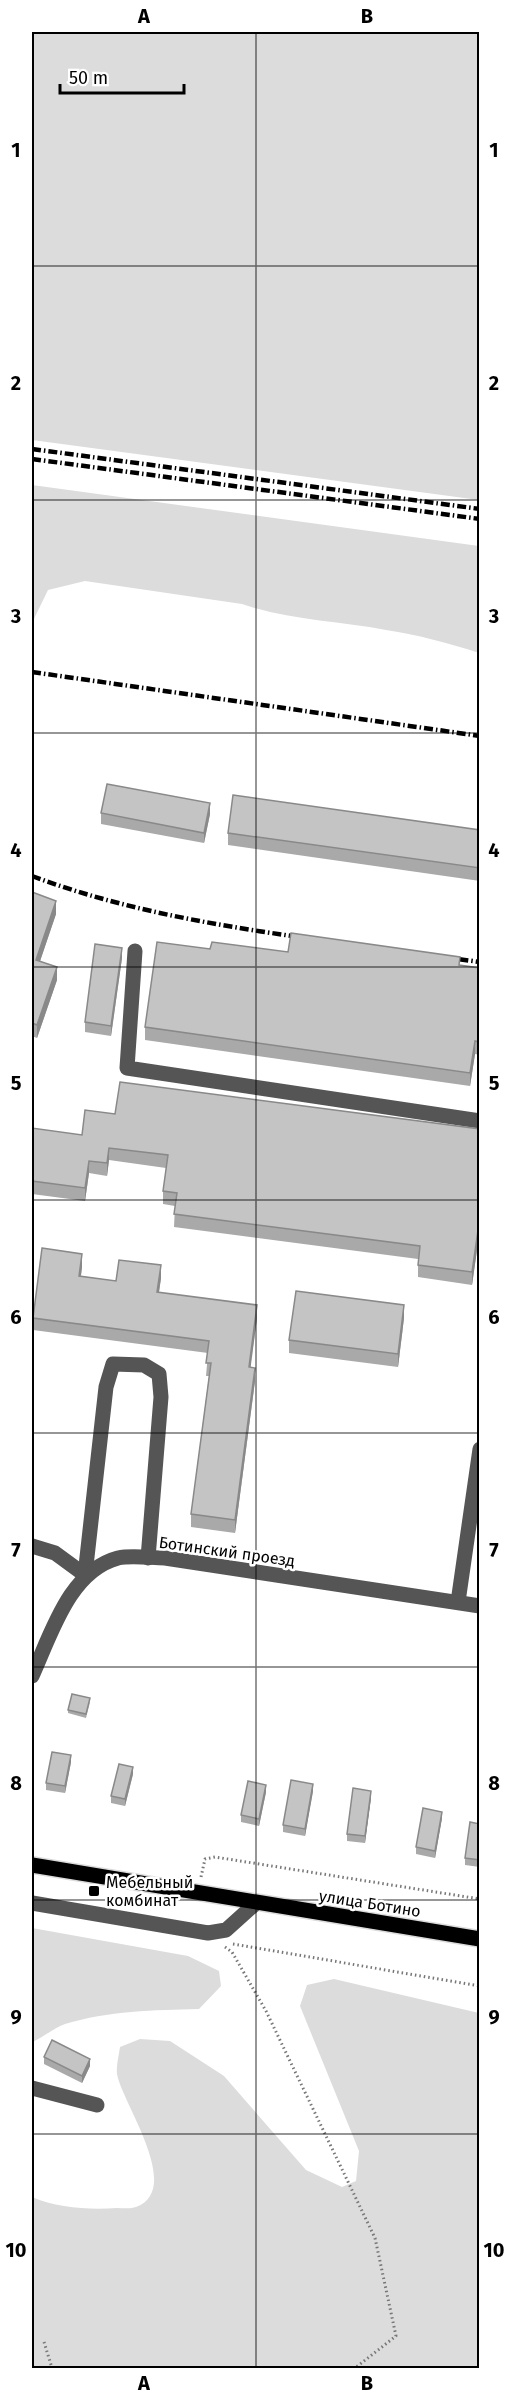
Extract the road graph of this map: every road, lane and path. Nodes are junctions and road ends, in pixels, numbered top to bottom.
1 (135, 951) dead end
2 (480, 1121) edge
3 (480, 1449) edge
4 (32, 1546) edge
5 (148, 1558) junction
6 (86, 1575) junction
7 (458, 1602) junction
8 (480, 1606) edge
9 (32, 1676) edge
10 (32, 1865) edge
11 (198, 1891) junction
12 (480, 1899) edge
13 (32, 1903) edge
14 (256, 1903) junction
15 (208, 1933) junction
16 (480, 1939) edge
17 (480, 1986) edge
18 (32, 2088) edge
19 (97, 2105) dead end
20 (44, 2342) dead end
21 (52, 2368) edge
22 (355, 2368) edge

1 - 2 lane
3 - 7 lane
4 - 6 lane
5 - 6 lane, Ботинский проезд
5 - 6 lane
5 - 7 lane, Ботинский проезд
6 - 9 lane, Ботинский проезд
7 - 8 lane, Ботинский проезд
10 - 11 main road, улица Ботино
11 - 12 path
11 - 14 main road, улица Ботино
13 - 15 lane
14 - 15 lane
14 - 16 main road, улица Ботино
15 - 17 path
15 - 22 path
18 - 19 lane
20 - 21 path

